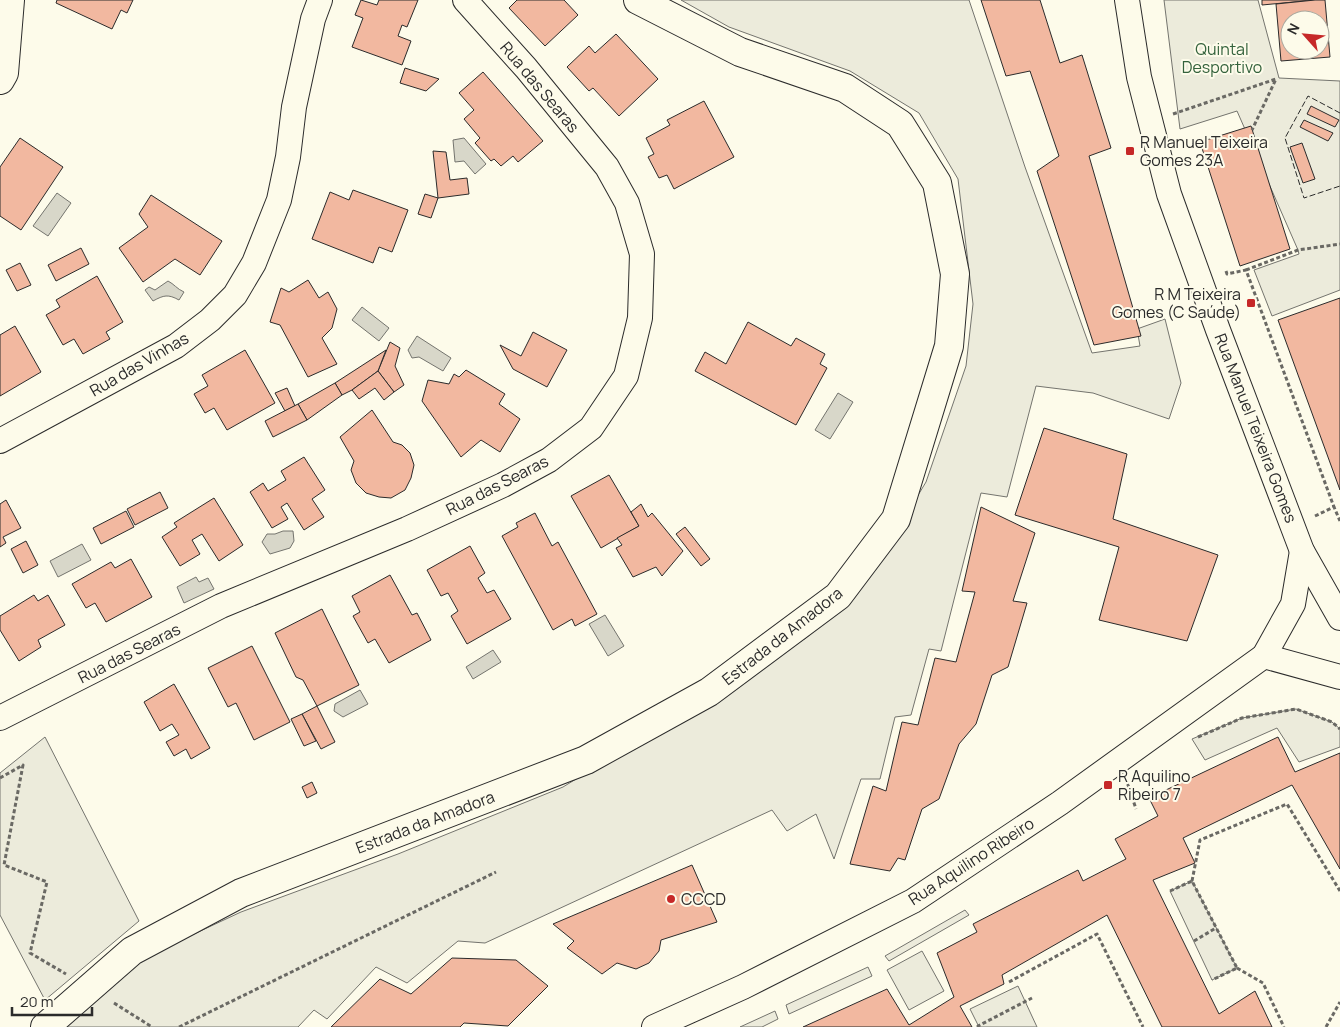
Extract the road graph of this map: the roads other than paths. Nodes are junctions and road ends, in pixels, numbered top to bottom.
1 (10, 0) edge
2 (320, 0) edge
3 (465, 0) edge
4 (638, 0) edge
5 (1127, 0) edge
6 (0, 80) edge
7 (0, 441) edge
8 (1302, 551) junction
9 (1340, 618) edge
10 (1264, 656) junction
11 (1340, 677) edge
12 (0, 718) edge
13 (45, 1027) edge
14 (654, 1027) edge

1 - 6 street
2 - 7 street, Rua das Vinhas
3 - 12 street, Rua das Searas
4 - 13 street, Estrada da Amadora
5 - 8 street, Rua Manuel Teixeira Gomes
8 - 9 street, Rua Manuel Teixeira Gomes
8 - 10 street, Rua Aquilino Ribeiro
10 - 11 street
10 - 14 street, Rua Aquilino Ribeiro

